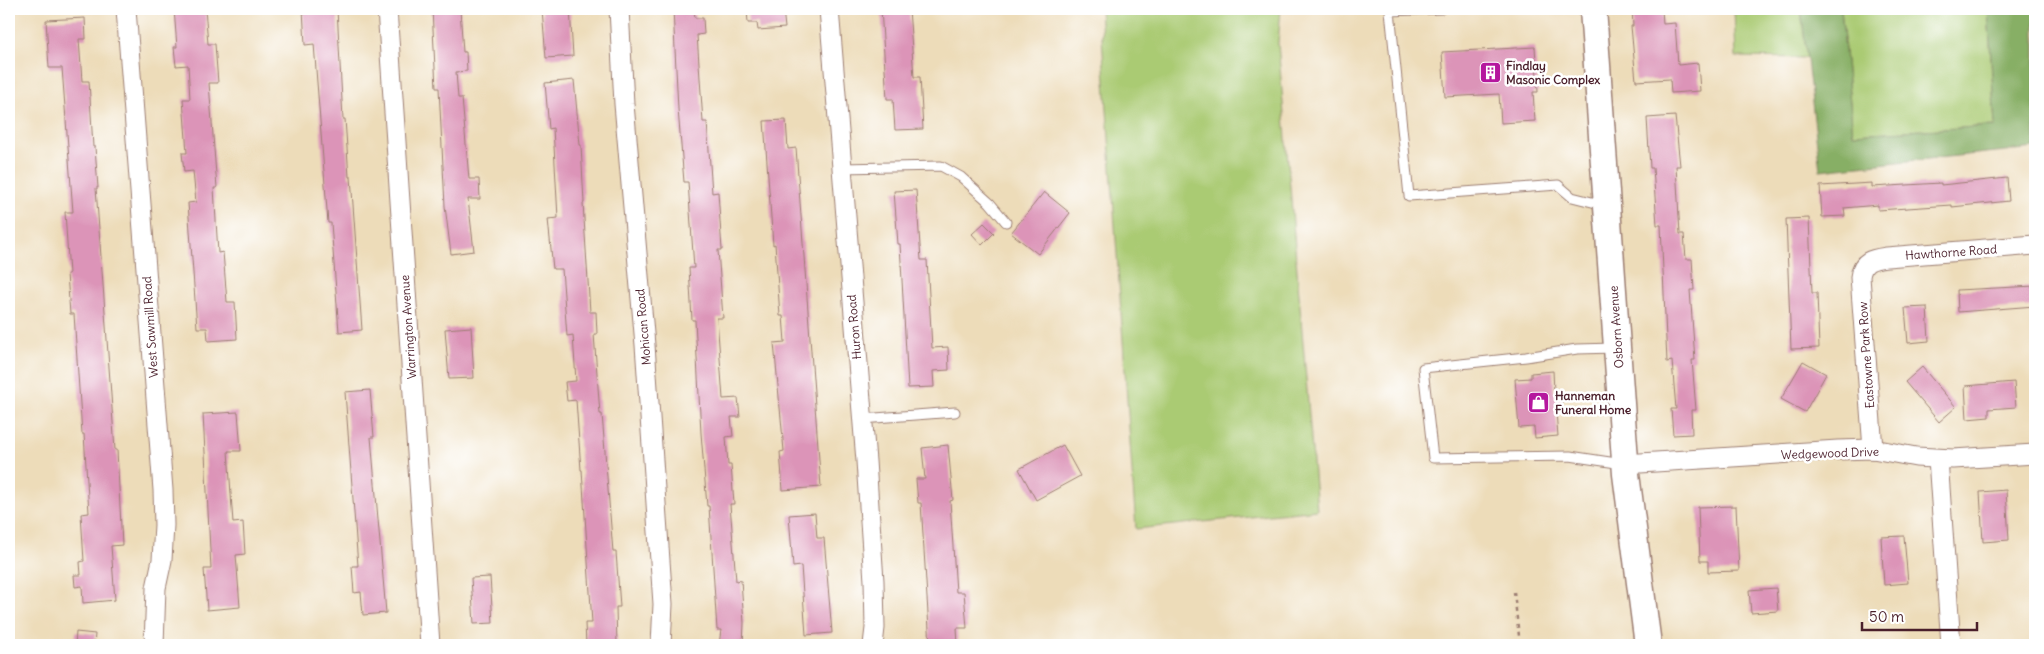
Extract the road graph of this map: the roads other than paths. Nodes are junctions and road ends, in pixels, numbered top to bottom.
1 (126, 9) edge
2 (387, 9) edge
3 (619, 9) edge
4 (829, 9) edge
5 (1441, 9) edge
6 (1593, 9) edge
7 (842, 168) junction
8 (1607, 206) junction
9 (1006, 222) dead end
10 (2035, 245) edge
11 (1866, 262) joint
12 (1617, 348) junction
13 (955, 412) dead end
14 (862, 419) junction
15 (1873, 449) junction
16 (2035, 454) edge
17 (1938, 459) junction
18 (1625, 464) junction
19 (154, 645) edge
20 (430, 645) edge
21 (662, 645) edge
22 (873, 645) edge
23 (1648, 645) edge
24 (1951, 645) edge

1 - 19 street, West Sawmill Road
2 - 20 street, Warrington Avenue
3 - 21 street, Mohican Road
4 - 7 street, Huron Road
5 - 8 lane
6 - 8 main road, Osborn Avenue
7 - 9 lane
7 - 14 street, Huron Road
8 - 12 main road, Osborn Avenue
10 - 11 street, Hawthorne Road
11 - 15 street, Eastowne Park Row
12 - 18 main road, Osborn Avenue
12 - 18 lane
13 - 14 lane
14 - 22 street, Huron Road
15 - 17 street, Wedgewood Drive
15 - 18 street, Wedgewood Drive
16 - 17 street, Wedgewood Drive
17 - 24 street
18 - 23 main road, Osborn Avenue

